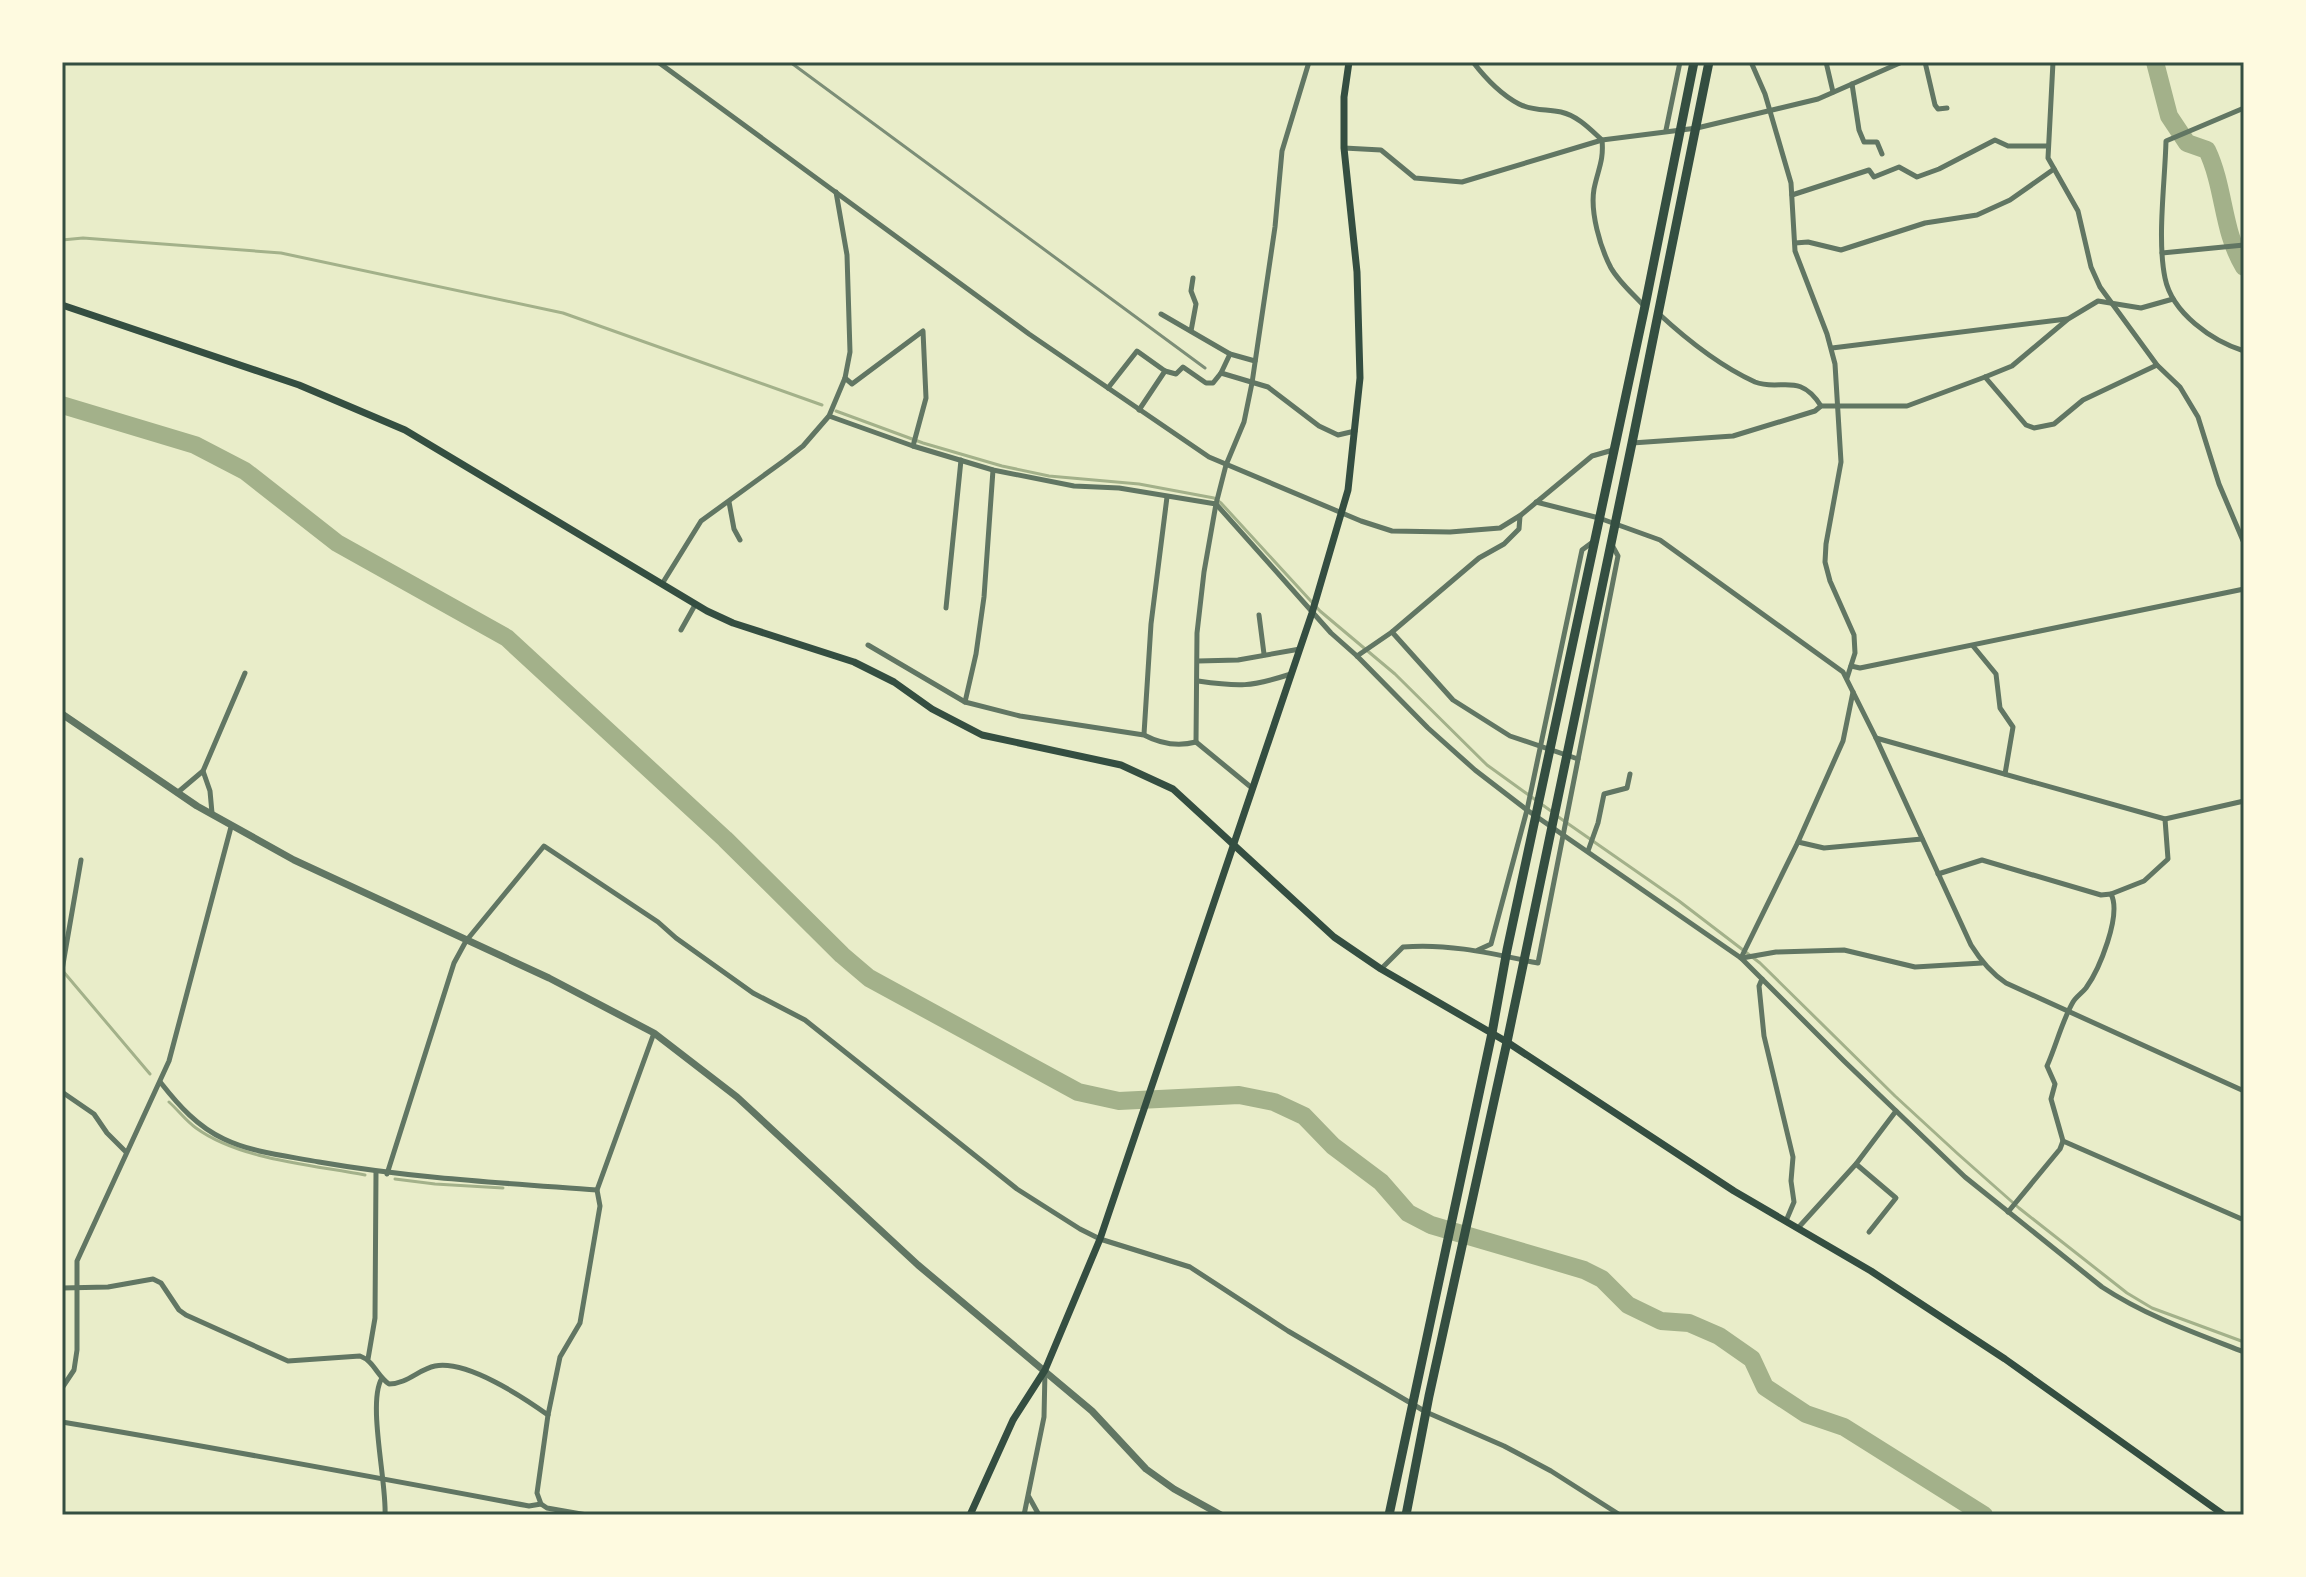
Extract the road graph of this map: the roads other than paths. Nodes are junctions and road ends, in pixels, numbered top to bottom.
1 (658, 62) edge
2 (1309, 62) edge
3 (1349, 62) edge
4 (1473, 62) edge
5 (1680, 62) edge
6 (1694, 62) edge
7 (1709, 62) edge
8 (1751, 62) edge
9 (1826, 62) edge
10 (1902, 62) edge
11 (1925, 62) edge
12 (2053, 62) edge
13 (1852, 84) junction
14 (1833, 93) junction
15 (1947, 108) dead end
16 (2244, 108) edge
17 (1770, 111) junction
18 (1697, 128) junction
19 (1681, 129) junction
20 (1666, 130) junction
21 (1602, 140) junction
22 (2047, 146) junction
23 (1344, 148) junction
24 (1882, 154) dead end
25 (2054, 169) junction
26 (836, 192) junction
27 (1792, 195) junction
28 (1795, 243) junction
29 (2243, 245) edge
30 (2162, 253) junction
31 (1193, 278) dead end
32 (2173, 299) junction
33 (2109, 301) junction
34 (62, 305) edge
35 (1645, 306) junction
36 (1657, 313) junction
37 (1161, 314) dead end
38 (2068, 319) junction
39 (1191, 331) junction
40 (1832, 348) junction
41 (2244, 351) edge
42 (1230, 354) junction
43 (1255, 361) junction
44 (2157, 365) junction
45 (1165, 371) junction
46 (1221, 373) junction
47 (1985, 377) junction
48 (845, 378) junction
49 (1252, 383) junction
50 (1108, 388) junction
51 (1821, 406) junction
52 (1839, 408) junction
53 (1139, 410) junction
54 (829, 416) junction
55 (1356, 431) junction
56 (914, 442) junction
57 (1632, 443) junction
58 (1613, 450) junction
59 (961, 460) junction
60 (1226, 465) junction
61 (993, 470) junction
62 (1167, 497) junction
63 (729, 501) junction
64 (1217, 502) junction
65 (1536, 502) junction
66 (1342, 511) junction
67 (1521, 515) junction
68 (1599, 518) junction
69 (1615, 523) junction
70 (740, 540) dead end
71 (1594, 541) junction
72 (1611, 541) junction
73 (2244, 543) edge
74 (662, 585) junction
75 (2244, 589) edge
76 (695, 605) junction
77 (946, 608) dead end
78 (1312, 613) junction
79 (1259, 615) dead end
80 (681, 630) dead end
81 (1392, 632) junction
82 (868, 645) dead end
83 (1973, 646) junction
84 (1300, 649) junction
85 (1264, 654) junction
86 (1357, 656) junction
87 (1198, 661) junction
88 (1851, 666) junction
89 (245, 673) dead end
90 (1291, 673) junction
91 (1847, 679) junction
92 (1198, 681) junction
93 (1853, 691) junction
94 (965, 702) junction
95 (62, 714) edge
96 (1144, 735) junction
97 (1876, 738) junction
98 (1196, 742) junction
99 (1539, 746) junction
100 (1578, 759) junction
101 (203, 771) junction
102 (1630, 774) dead end
103 (2005, 774) junction
104 (1252, 788) junction
105 (177, 793) junction
106 (2244, 801) edge
107 (1527, 810) junction
108 (212, 814) junction
109 (2165, 819) junction
110 (231, 827) junction
111 (1564, 834) junction
112 (1922, 839) junction
113 (1798, 842) junction
114 (1233, 844) junction
115 (1588, 851) junction
116 (81, 860) dead end
117 (1938, 874) junction
118 (2111, 894) junction
119 (466, 941) junction
120 (1477, 951) junction
121 (1741, 958) junction
122 (1982, 963) junction
123 (62, 969) edge
124 (1381, 969) junction
125 (1762, 978) junction
126 (2069, 1012) junction
127 (654, 1033) junction
128 (1492, 1033) junction
129 (1507, 1042) junction
130 (161, 1083) junction
131 (2244, 1091) edge
132 (62, 1092) edge
133 (1896, 1111) junction
134 (2063, 1141) junction
135 (126, 1152) junction
136 (1856, 1164) junction
137 (376, 1172) junction
138 (387, 1174) junction
139 (597, 1190) junction
140 (2008, 1212) junction
141 (2244, 1220) edge
142 (1786, 1221) junction
143 (1798, 1228) junction
144 (1869, 1232) dead end
145 (1100, 1239) junction
146 (77, 1287) junction
147 (62, 1288) edge
148 (2243, 1350) edge
149 (368, 1359) junction
150 (1045, 1370) junction
151 (382, 1378) junction
152 (62, 1388) edge
153 (1413, 1404) junction
154 (1426, 1412) junction
155 (548, 1415) junction
156 (62, 1422) edge
157 (384, 1479) junction
158 (1029, 1497) junction
159 (541, 1504) junction
160 (1218, 1514) edge
161 (385, 1515) edge
162 (587, 1515) edge
163 (970, 1515) edge
164 (1024, 1515) edge
165 (1039, 1515) edge
166 (1389, 1515) edge
167 (1406, 1515) edge
168 (1620, 1515) edge
169 (2224, 1515) edge

1 - 26 street
2 - 43 street
3 - 23 main road
4 - 21 street
5 - 20 street
6 - 19 highway
7 - 18 highway
8 - 17 street
9 - 14 street
10 - 13 street
11 - 15 street
12 - 22 street
13 - 14 street
13 - 24 street
14 - 17 street
16 - 30 street
17 - 18 street
17 - 27 street
18 - 19 street
18 - 36 highway
19 - 20 street
19 - 35 highway
20 - 21 street
21 - 23 street
21 - 35 street
22 - 25 street
22 - 27 street
23 - 55 main road
25 - 28 street
25 - 33 street
26 - 48 street
26 - 50 street
27 - 28 street
28 - 40 street
29 - 30 street
30 - 32 street
31 - 39 street
32 - 33 street
32 - 41 street
33 - 38 street
33 - 44 street
34 - 74 main road
35 - 58 highway
36 - 51 street
36 - 57 highway
37 - 39 street
38 - 40 street
38 - 47 street
39 - 42 street
40 - 52 street
42 - 43 street
42 - 46 street
43 - 49 street
44 - 47 street
44 - 73 street
45 - 46 street
45 - 50 street
45 - 53 street
46 - 49 street
47 - 52 street
48 - 54 street
48 - 56 street
49 - 55 street
49 - 60 street
50 - 53 street
51 - 52 street
51 - 57 street
52 - 88 street
53 - 60 street
54 - 56 street
54 - 63 street
55 - 66 main road
56 - 59 street
57 - 69 highway
58 - 65 street
58 - 68 highway
59 - 61 street
59 - 77 street
60 - 64 street
60 - 66 street
61 - 62 street
61 - 94 street
62 - 64 street
62 - 96 street
63 - 70 street
63 - 74 street
64 - 78 street
64 - 87 street
65 - 67 street
65 - 68 street
66 - 67 street
66 - 78 main road
67 - 81 street
68 - 69 street
68 - 71 highway
69 - 72 highway
69 - 91 street
71 - 99 street
71 - 128 highway
72 - 100 street
72 - 129 highway
74 - 76 main road
75 - 83 street
76 - 80 street
76 - 114 main road
78 - 84 main road
78 - 86 street
79 - 85 street
81 - 86 street
81 - 99 street
82 - 94 street
83 - 88 street
83 - 103 street
84 - 85 street
84 - 90 main road
85 - 87 street
86 - 107 street
87 - 92 street
88 - 91 street
89 - 101 street
90 - 92 street
90 - 104 main road
91 - 93 street
92 - 98 street
93 - 97 street
93 - 113 street
94 - 96 street
95 - 105 street
96 - 98 street
97 - 103 street
97 - 112 street
98 - 104 street
99 - 100 street
99 - 107 street
100 - 111 street
101 - 105 street
101 - 108 street
102 - 115 street
103 - 109 street
104 - 114 main road
105 - 108 street
106 - 109 street
107 - 111 street
107 - 120 street
108 - 110 street
109 - 118 street
110 - 119 street
110 - 130 street
111 - 115 street
111 - 120 street
112 - 113 street
112 - 117 street
113 - 121 street
114 - 124 main road
114 - 145 main road
115 - 121 street
116 - 123 street
117 - 118 street
117 - 122 street
118 - 126 street
119 - 127 street
119 - 138 street
119 - 145 street
120 - 124 street
121 - 122 street
121 - 125 street
122 - 126 street
124 - 128 main road
125 - 133 street
125 - 142 street
126 - 131 street
126 - 134 street
127 - 139 street
127 - 150 street
128 - 129 main road
128 - 153 highway
129 - 142 main road
129 - 154 highway
130 - 135 street
130 - 137 street
132 - 135 street
133 - 136 street
133 - 140 street
134 - 140 street
134 - 141 street
135 - 146 street
136 - 143 street
136 - 144 street
137 - 138 street
137 - 149 street
138 - 139 street
139 - 155 street
140 - 148 street
142 - 143 main road
143 - 169 main road
145 - 150 main road
145 - 153 street
146 - 147 street
146 - 149 street
146 - 152 street
149 - 151 street
150 - 158 street
150 - 160 street
150 - 163 main road
151 - 155 street
151 - 157 street
153 - 154 street
153 - 166 highway
154 - 167 highway
154 - 168 street
155 - 159 street
156 - 157 street
157 - 159 street
157 - 161 street
158 - 164 street
158 - 165 street
159 - 162 street

